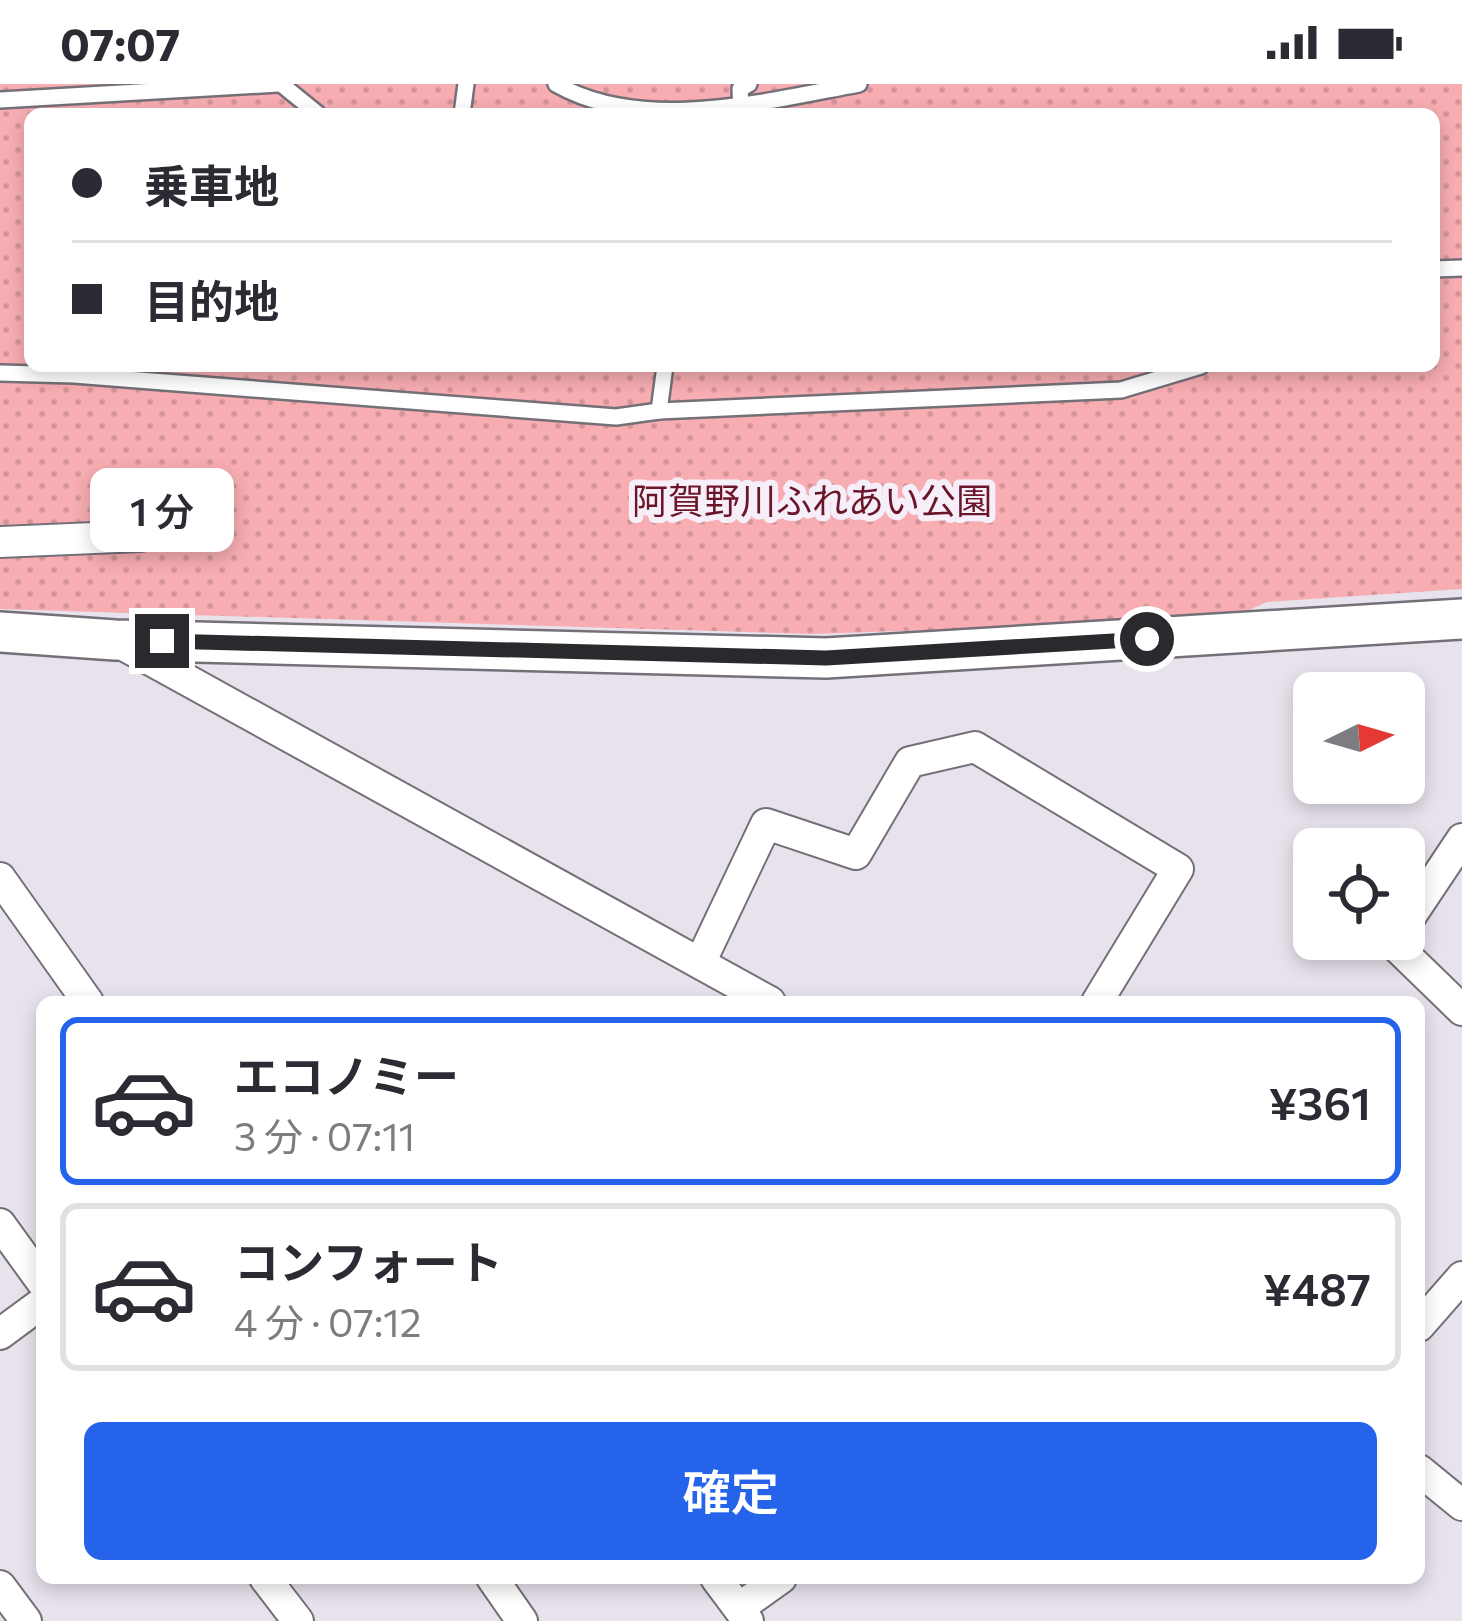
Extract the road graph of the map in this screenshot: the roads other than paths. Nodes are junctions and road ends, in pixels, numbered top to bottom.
1 (279, 84) edge
2 (556, 84) edge
3 (859, 84) edge
4 (0, 100) edge
5 (310, 108) edge
6 (636, 108) edge
7 (750, 108) edge
8 (664, 372) edge
9 (1181, 372) edge
10 (0, 373) edge
11 (659, 411) junction
12 (148, 501) dead end
13 (0, 542) edge
14 (1462, 619) edge
15 (0, 632) edge
16 (115, 640) junction
17 (1462, 838) edge
18 (0, 878) edge
19 (1425, 894) edge
20 (1411, 960) edge
21 (700, 963) junction
22 (84, 996) edge
23 (759, 996) edge
24 (1101, 996) edge
25 (1462, 1010) edge
26 (0, 1224) edge
27 (36, 1274) edge
28 (1462, 1277) edge
29 (36, 1307) edge
30 (1425, 1319) edge
31 (0, 1334) edge
32 (1425, 1475) edge
33 (1462, 1505) edge
34 (270, 1584) edge
35 (496, 1584) edge
36 (721, 1584) edge
37 (775, 1584) edge
38 (0, 1586) edge
39 (744, 1614) edge
40 (26, 1621) edge
41 (298, 1621) edge
42 (522, 1621) edge

1 - 4 lane
1 - 5 lane
2 - 6 lane
3 - 7 lane
8 - 11 lane
9 - 11 lane
10 - 11 lane
12 - 13 street
14 - 16 street
15 - 16 street
16 - 21 street
17 - 19 street
18 - 22 street
20 - 25 street
21 - 23 street
21 - 24 street
26 - 27 street
28 - 30 street
29 - 31 street
32 - 33 street
34 - 41 street
35 - 42 street
36 - 39 street
37 - 39 street
38 - 40 street

